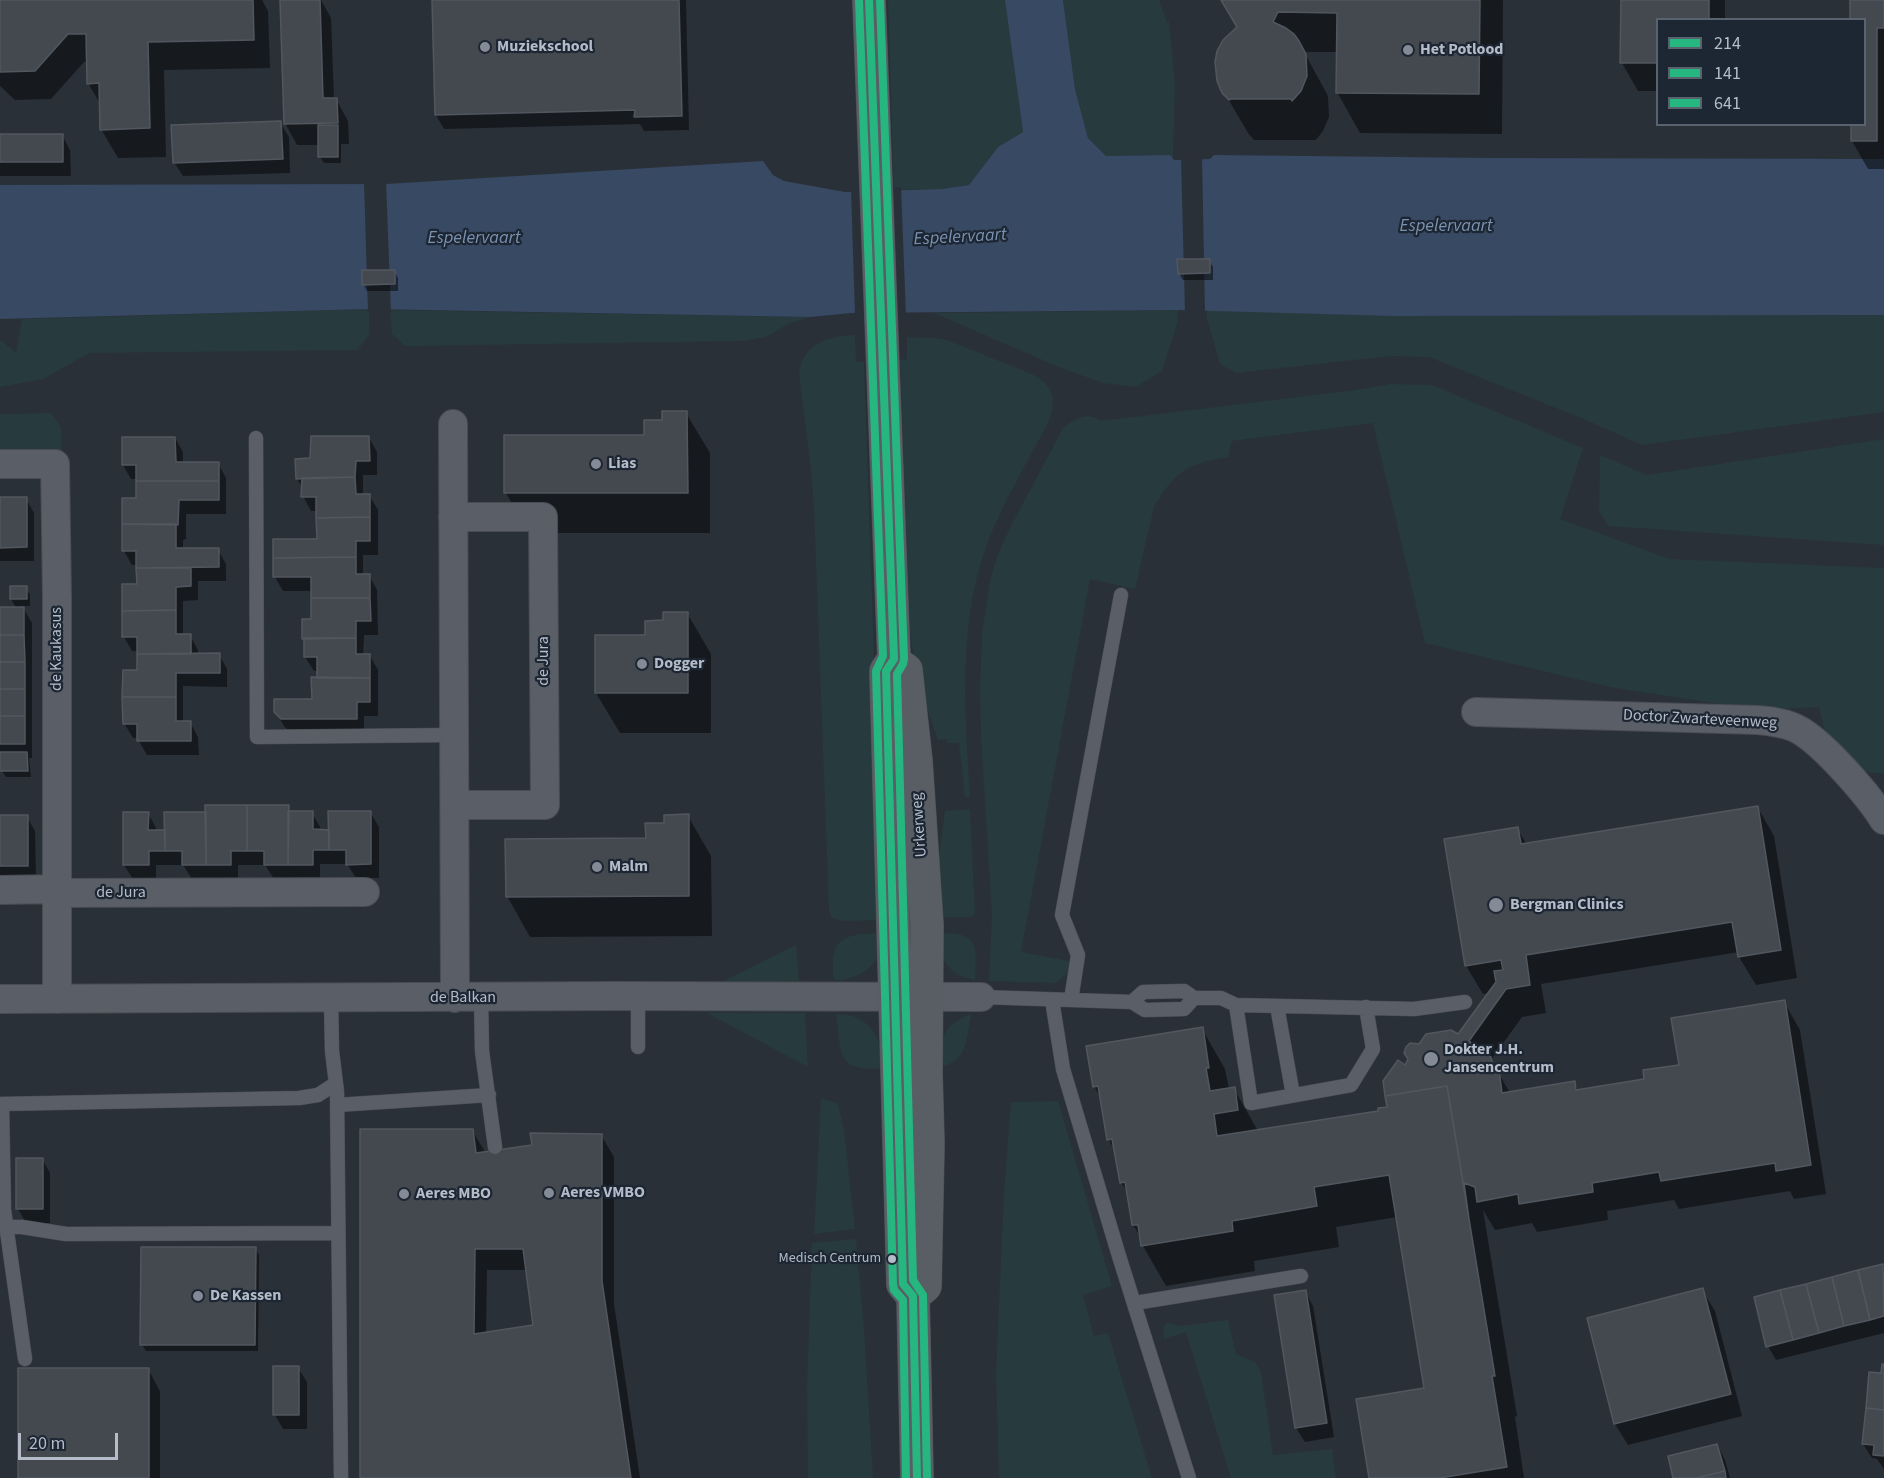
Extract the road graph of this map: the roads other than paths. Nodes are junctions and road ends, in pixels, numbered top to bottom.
1 (869, 0) edge
2 (453, 424) dead end
3 (256, 438) dead end
4 (0, 464) edge
5 (453, 517) junction
6 (1121, 595) dead end
7 (1476, 711) dead end
8 (454, 735) junction
9 (454, 805) junction
10 (1884, 820) edge
11 (0, 890) edge
12 (57, 891) junction
13 (365, 892) dead end
14 (911, 996) junction
15 (638, 997) junction
16 (981, 997) joint
17 (331, 998) junction
18 (468, 998) junction
19 (0, 999) edge
20 (57, 999) junction
21 (1052, 1000) junction
22 (1071, 1000) junction
23 (1465, 1002) dead end
24 (1236, 1005) junction
25 (1276, 1006) junction
26 (1366, 1007) junction
27 (638, 1047) dead end
28 (335, 1084) junction
29 (489, 1095) junction
30 (1293, 1095) junction
31 (1, 1104) edge
32 (337, 1105) junction
33 (495, 1147) dead end
34 (6, 1227) junction
35 (338, 1233) junction
36 (1300, 1276) dead end
37 (1135, 1303) junction
38 (25, 1359) dead end
39 (341, 1478) edge
40 (917, 1478) edge
41 (1189, 1478) edge

1 - 14 main road, Urkerweg
2 - 5 street
3 - 8 lane
4 - 12 street, de Kaukasus
5 - 8 street
5 - 9 street, de Jura
6 - 22 lane
7 - 10 street, Doctor Zwarteveenweg
8 - 9 street
9 - 18 street
11 - 12 street
12 - 13 street, de Jura
12 - 20 street, de Kaukasus
14 - 15 street, de Balkan
14 - 16 street
14 - 40 main road, Urkerweg
15 - 18 street, de Balkan
15 - 27 lane
16 - 21 lane
17 - 18 street, de Balkan
17 - 20 street, de Balkan
17 - 28 lane
18 - 29 lane
19 - 20 street, de Balkan
21 - 22 lane
21 - 37 lane
22 - 24 lane
23 - 26 lane
24 - 25 lane
24 - 30 lane
25 - 26 lane
25 - 30 lane
26 - 30 lane
28 - 31 lane
28 - 32 lane
29 - 32 lane
29 - 33 lane
31 - 34 lane
32 - 35 lane
34 - 35 lane
34 - 38 lane
35 - 39 lane
36 - 37 lane
37 - 41 lane

